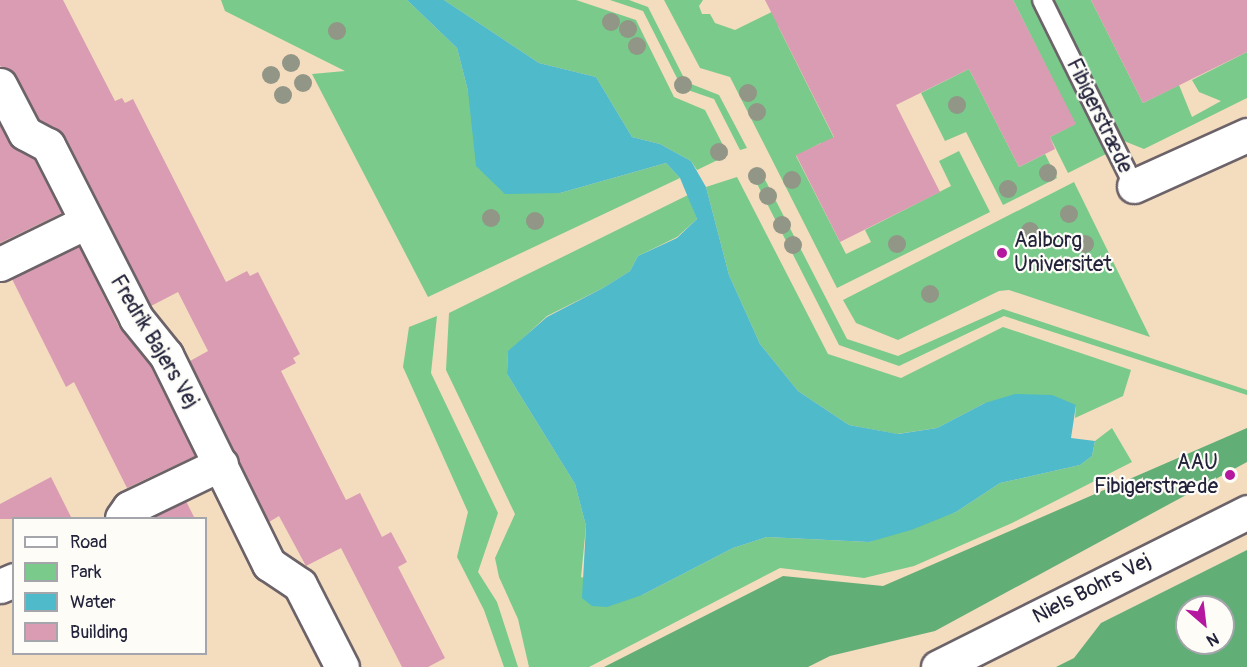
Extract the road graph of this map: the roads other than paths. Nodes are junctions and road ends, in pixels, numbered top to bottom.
1 (1042, 0) edge
2 (0, 85) edge
3 (1247, 135) edge
4 (1134, 186) joint
5 (86, 222) junction
6 (0, 264) edge
7 (220, 464) junction
8 (1247, 512) edge
9 (123, 517) edge
10 (342, 667) edge
11 (938, 667) edge

1 - 4 lane, Fibigerstræde
2 - 5 street, Fredrik Bajers Vej
3 - 4 street, Fibigerstræde
5 - 6 street
5 - 7 street, Fredrik Bajers Vej
7 - 9 street
7 - 10 street, Fredrik Bajers Vej
8 - 11 street, Niels Bohrs Vej

